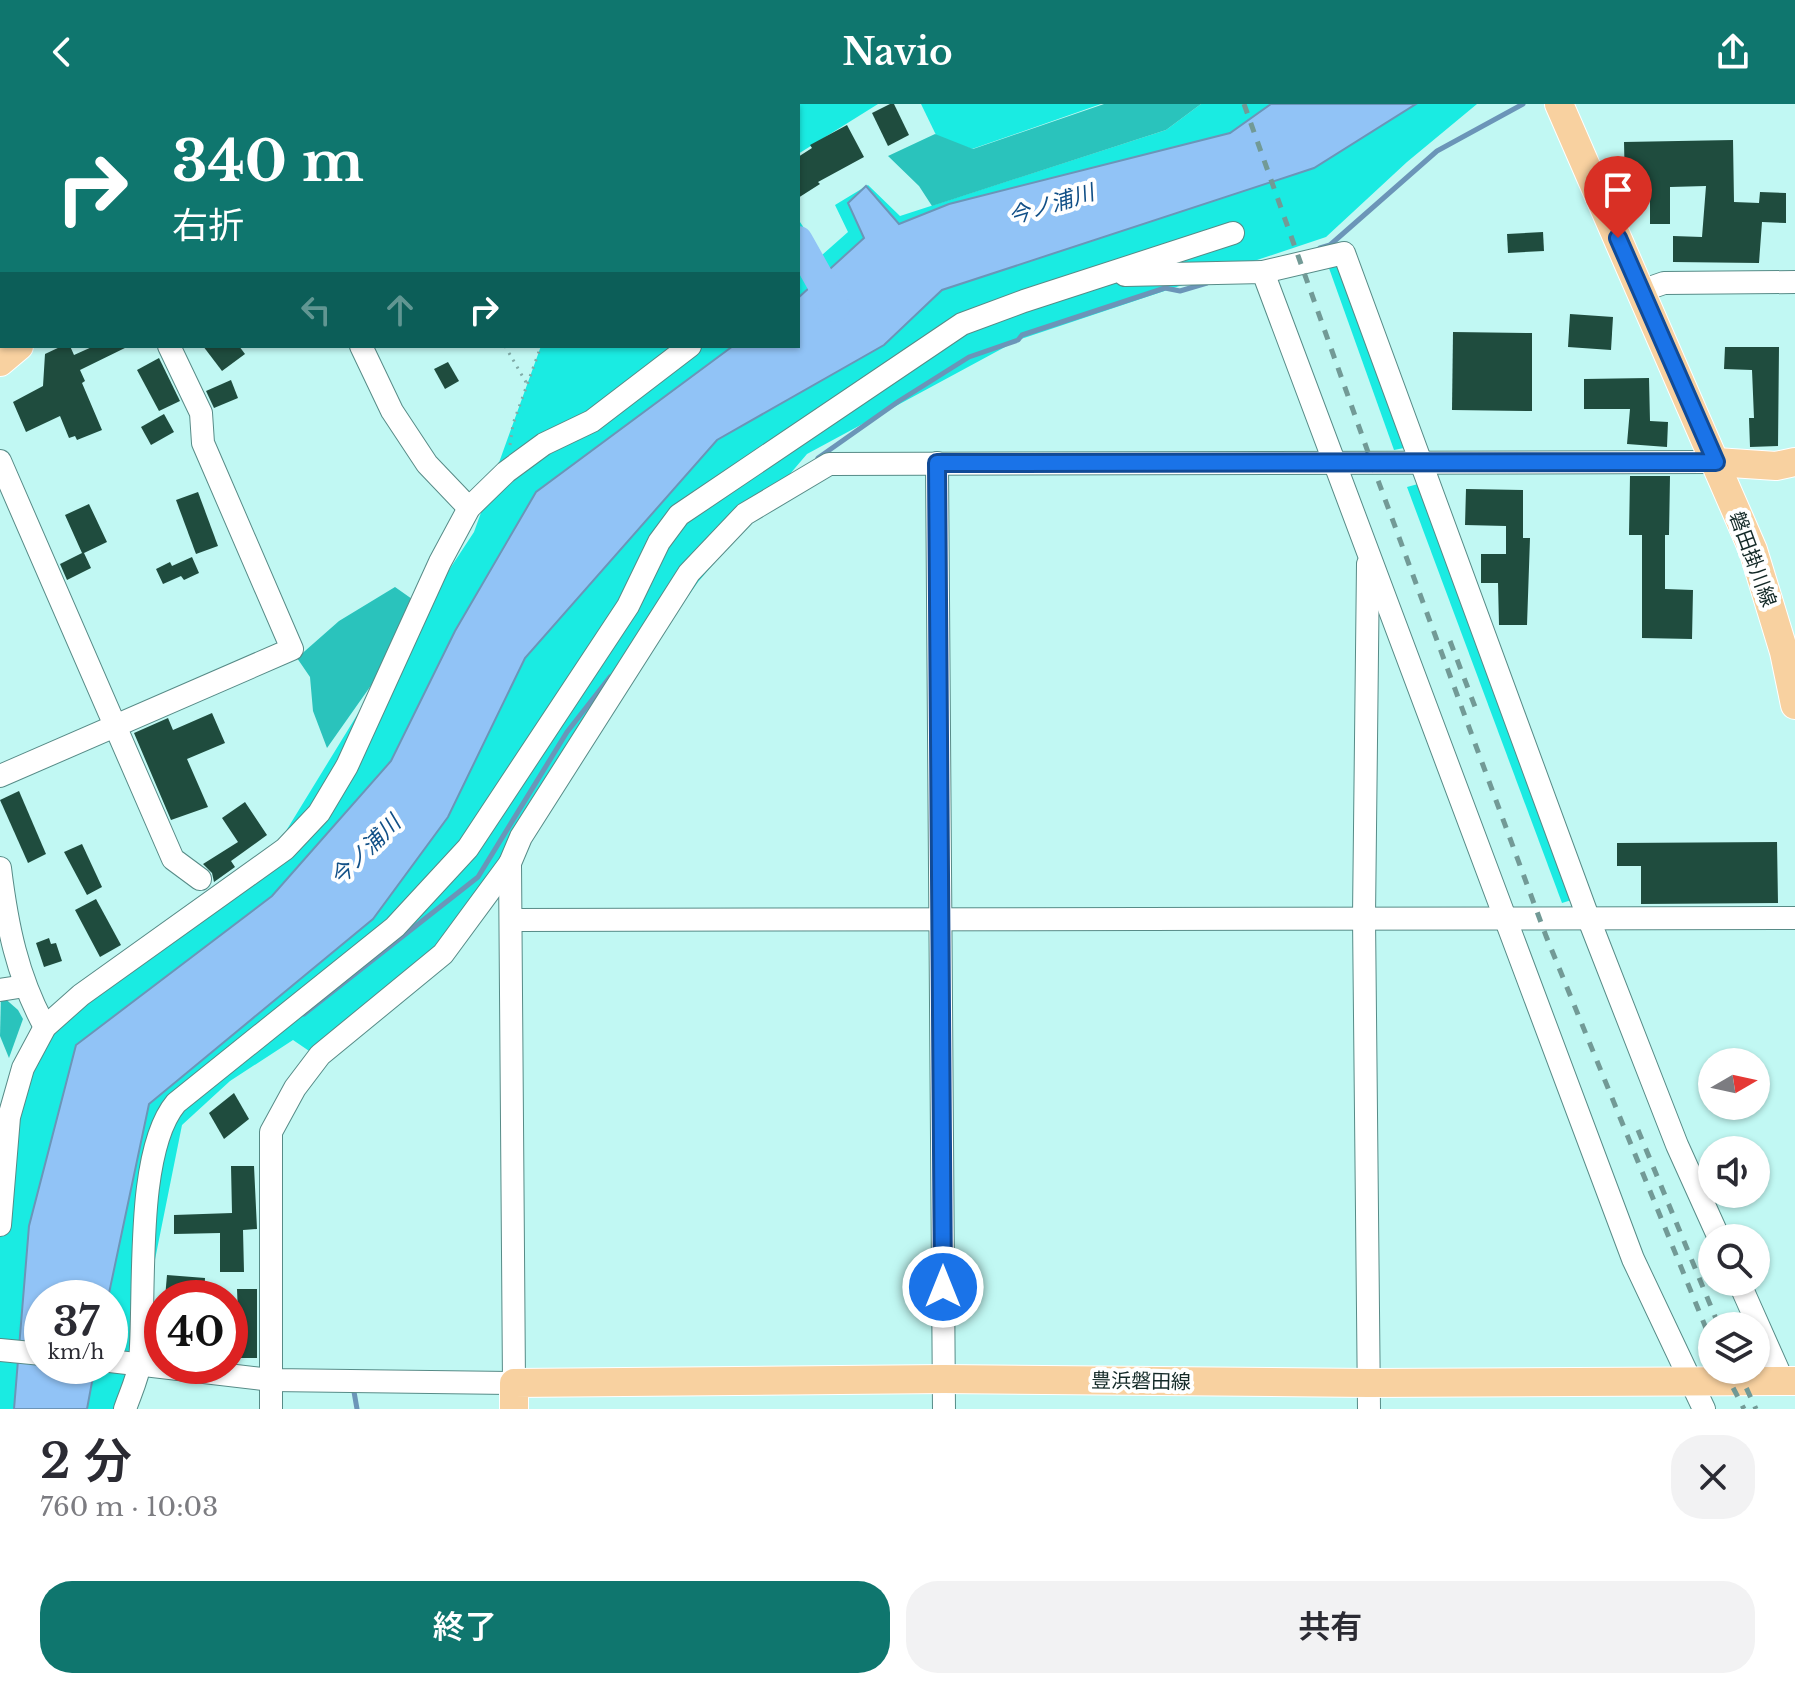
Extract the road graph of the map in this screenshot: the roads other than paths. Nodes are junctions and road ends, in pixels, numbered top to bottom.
1 (1559, 104) edge
2 (1233, 233) dead end
3 (1263, 272) junction
4 (1104, 275) junction
5 (1795, 282) edge
6 (1641, 291) junction
7 (17, 348) edge
8 (170, 348) edge
9 (362, 348) edge
10 (687, 348) edge
11 (0, 362) edge
12 (0, 461) edge
13 (1716, 462) junction
14 (1795, 462) edge
15 (937, 463) junction
16 (1336, 463) junction
17 (1422, 463) junction
18 (469, 508) junction
19 (1368, 551) junction
20 (1795, 705) edge
21 (115, 726) junction
22 (0, 776) edge
23 (510, 863) junction
24 (0, 868) edge
25 (200, 879) dead end
26 (1364, 917) junction
27 (1502, 917) junction
28 (1588, 917) junction
29 (1795, 918) edge
30 (942, 919) junction
31 (513, 920) junction
32 (25, 986) junction
33 (0, 990) edge
34 (45, 1027) junction
35 (1713, 1224) edge
36 (0, 1225) edge
37 (1746, 1296) edge
38 (128, 1343) edge
39 (0, 1350) edge
40 (24, 1352) edge
41 (128, 1363) edge
42 (944, 1379) junction
43 (271, 1380) junction
44 (1689, 1380) junction
45 (1789, 1381) edge
46 (124, 1384) edge
47 (514, 1396) edge
48 (1369, 1396) edge
49 (125, 1409) edge
50 (271, 1409) edge
51 (944, 1409) edge
52 (1704, 1409) edge

1 - 6 main road, 磐田掛川線
2 - 4 street
3 - 4 street
3 - 16 street
3 - 17 street
4 - 38 street
5 - 6 street
6 - 13 main road, 磐田掛川線
7 - 11 main road
8 - 21 street
9 - 18 street
10 - 18 street
12 - 21 street
13 - 14 main road
13 - 17 street
13 - 20 main road, 磐田掛川線
15 - 16 street
15 - 23 street
15 - 30 street
16 - 17 street
16 - 19 street
17 - 28 street
18 - 34 street
19 - 26 street
19 - 27 street
21 - 22 street
21 - 25 street
23 - 31 street
23 - 43 street
24 - 32 street
26 - 27 street
26 - 30 street
26 - 48 street
27 - 28 street
27 - 44 street
28 - 29 street
28 - 35 street
30 - 31 street
30 - 42 street
31 - 47 street
32 - 33 street
32 - 34 street
34 - 36 street
37 - 45 street
39 - 40 street
41 - 43 street
42 - 47 main road, 豊浜磐田線
42 - 48 main road, 豊浜磐田線
42 - 51 street
43 - 47 street
43 - 50 street
44 - 45 main road, 豊浜磐田線
44 - 48 main road, 豊浜磐田線
44 - 52 street
46 - 49 street

